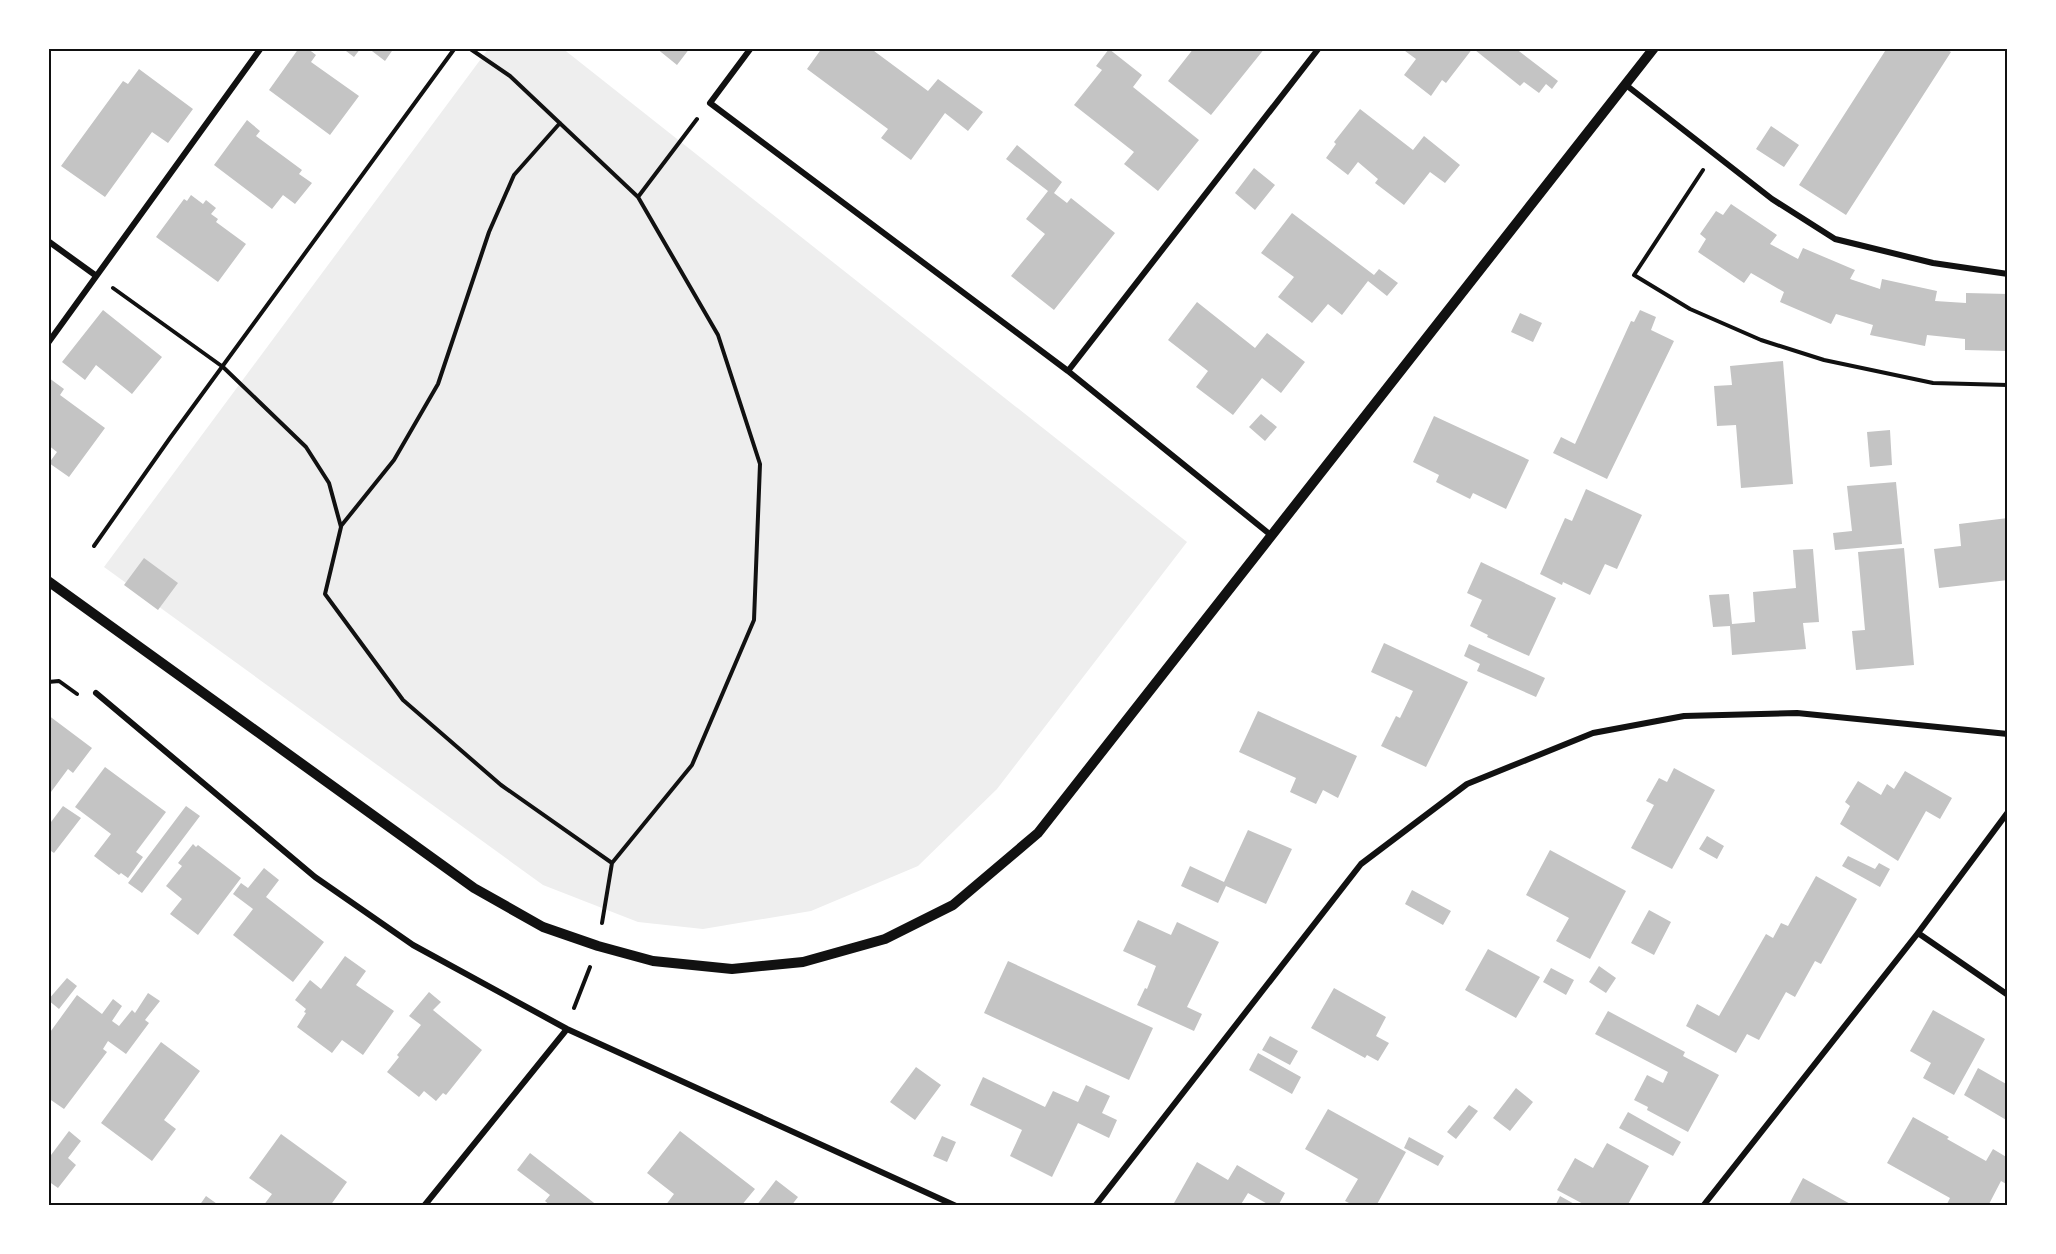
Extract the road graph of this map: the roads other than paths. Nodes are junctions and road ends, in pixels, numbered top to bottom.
1 (261, 48) edge
2 (751, 48) edge
3 (1319, 48) edge
4 (1654, 48) edge
5 (1626, 84) junction
6 (48, 241) edge
7 (2008, 274) edge
8 (95, 275) junction
9 (48, 343) edge
10 (1068, 371) junction
11 (1272, 536) junction
12 (48, 581) edge
13 (96, 693) road end
14 (2008, 734) edge
15 (2008, 812) edge
16 (1918, 933) junction
17 (2008, 995) edge
18 (567, 1029) junction
19 (424, 1206) edge
20 (956, 1206) edge
21 (1095, 1206) edge
22 (1703, 1206) edge

1 - 8 street
2 - 10 street
3 - 10 street
4 - 5 street
5 - 7 street
5 - 11 street
6 - 8 street
8 - 9 street
10 - 11 street
11 - 12 street
13 - 18 street
14 - 21 street
15 - 16 street
16 - 17 street
16 - 22 street
18 - 19 street
18 - 20 street

